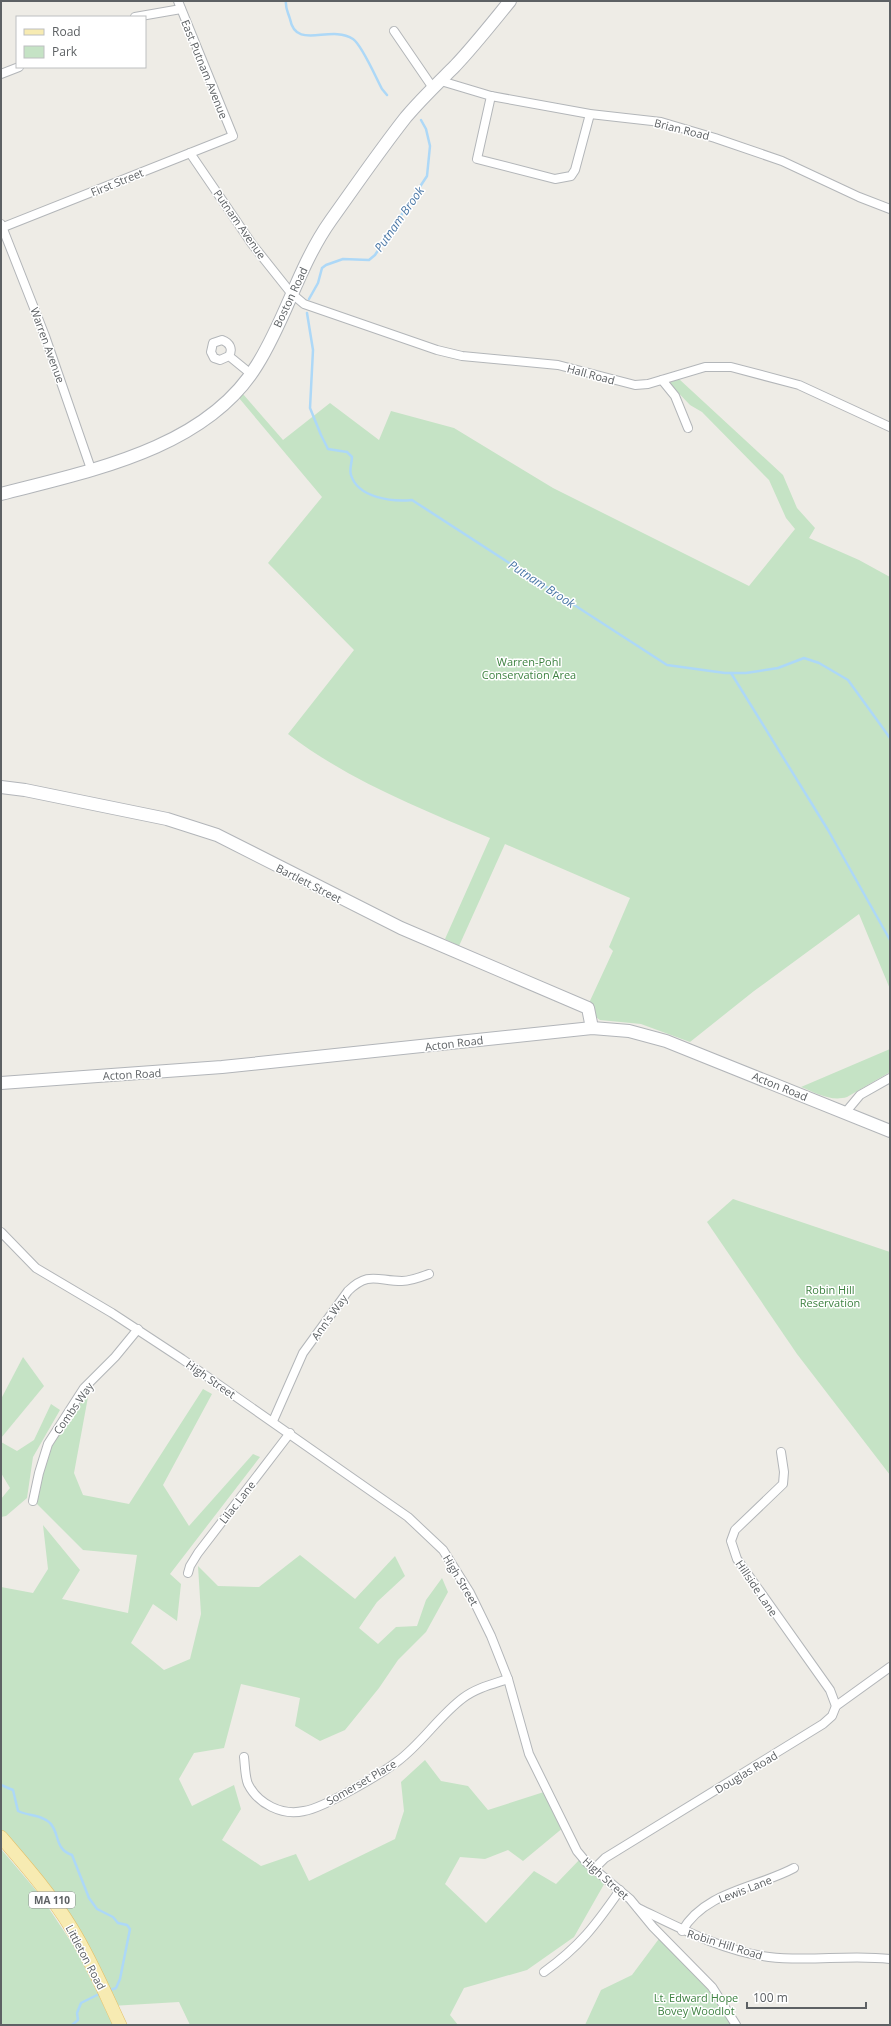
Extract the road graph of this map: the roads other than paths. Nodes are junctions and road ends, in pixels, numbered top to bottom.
1 (510, 1) edge
2 (179, 5) edge
3 (139, 16) edge
4 (394, 31) dead end
5 (16, 68) edge
6 (1, 74) edge
7 (437, 84) junction
8 (491, 96) junction
9 (590, 114) junction
10 (233, 136) joint
11 (190, 153) junction
12 (890, 209) edge
13 (2, 226) edge
14 (291, 293) junction
15 (229, 356) dead end
16 (251, 374) junction
17 (662, 380) junction
18 (890, 427) edge
19 (688, 428) dead end
20 (91, 469) junction
21 (1, 494) edge
22 (1, 787) edge
23 (592, 1028) junction
24 (890, 1078) edge
25 (1, 1082) edge
26 (845, 1112) junction
27 (890, 1131) edge
28 (1, 1232) edge
29 (429, 1274) dead end
30 (138, 1329) junction
31 (273, 1422) junction
32 (290, 1433) junction
33 (781, 1452) dead end
34 (34, 1501) dead end
35 (188, 1572) dead end
36 (890, 1667) edge
37 (508, 1679) junction
38 (836, 1706) junction
39 (244, 1757) dead end
40 (1, 1837) edge
41 (794, 1868) dead end
42 (594, 1869) junction
43 (620, 1890) junction
44 (638, 1908) junction
45 (682, 1931) junction
46 (890, 1959) edge
47 (544, 1972) dead end
48 (120, 2025) edge
49 (736, 2025) edge

1 - 7 main road, Boston Road
2 - 3 street
2 - 10 street, East Putnam Avenue
4 - 7 street
5 - 6 street
7 - 8 street, Brian Road
7 - 14 main road, Boston Road
8 - 9 street, Brian Road
8 - 9 street
9 - 12 street, Brian Road
10 - 11 street, First Street
11 - 13 street, First Street
11 - 14 street, Putnam Avenue
13 - 20 street, Warren Avenue
14 - 16 main road, Boston Road
14 - 17 street, Hall Road
15 - 16 street
16 - 20 main road, Boston Road
17 - 18 street, Hall Road
17 - 19 street
20 - 21 main road, Boston Road
22 - 23 main road, Bartlett Street
23 - 25 main road, Acton Road
23 - 26 main road, Acton Road
24 - 26 street
26 - 27 main road, Acton Road
28 - 30 street, High Street
29 - 31 street, Ann's Way
30 - 31 street, High Street
30 - 34 street, Combs Way
31 - 32 street, High Street
32 - 35 street, Lilac Lane
32 - 37 street, High Street
33 - 38 street, Hillside Lane
36 - 38 street, Douglas Road
37 - 39 street, Somerset Place
37 - 42 street, High Street
38 - 42 street, Douglas Road
40 - 48 main road, Littleton Road / MA 110
41 - 45 street, Lewis Lane
42 - 43 street, High Street
43 - 44 street, High Street
43 - 47 street
44 - 45 street, Robin Hill Road
44 - 49 street, High Street
45 - 46 street, Robin Hill Road

